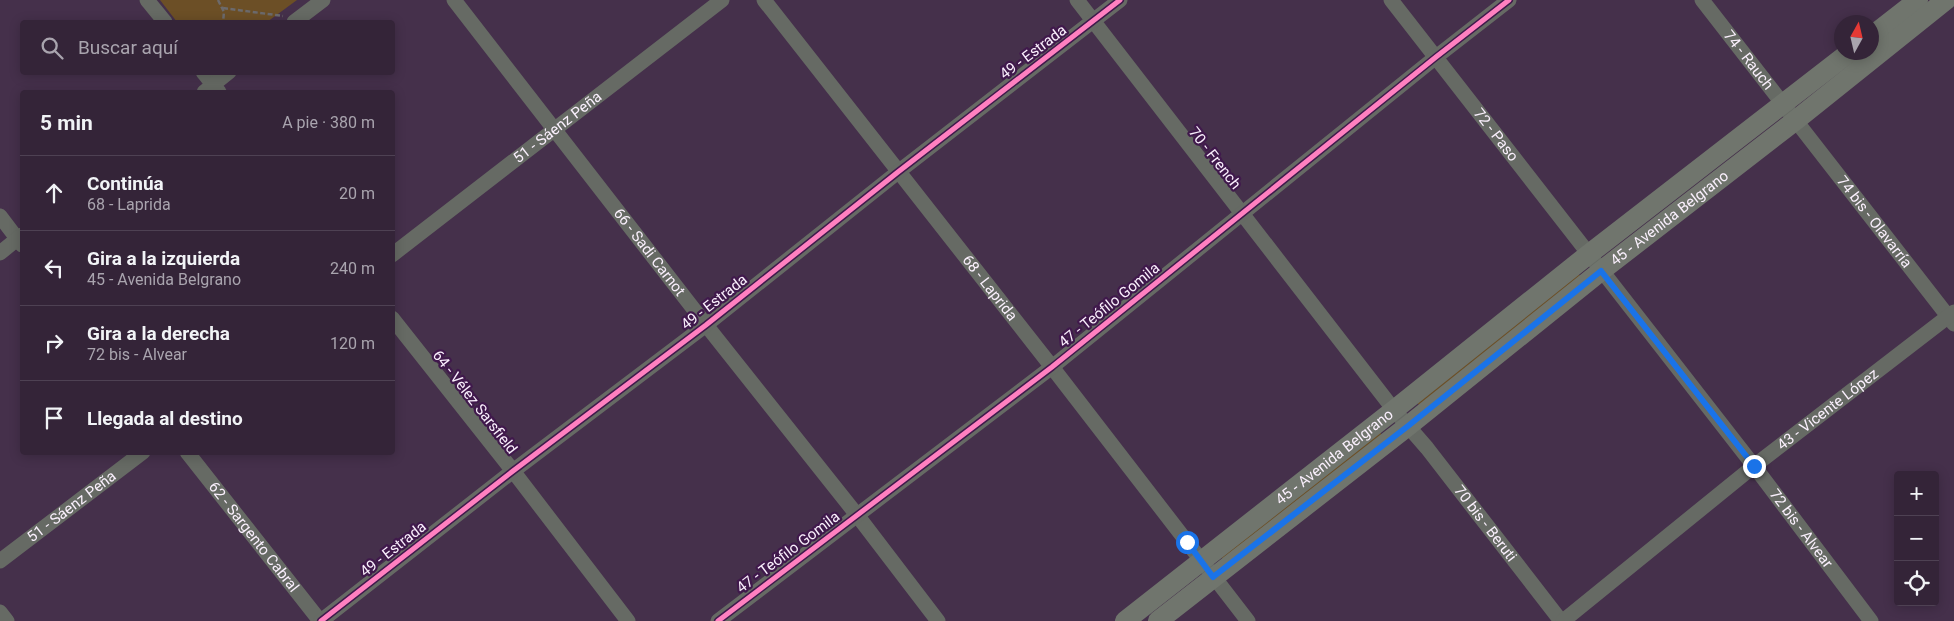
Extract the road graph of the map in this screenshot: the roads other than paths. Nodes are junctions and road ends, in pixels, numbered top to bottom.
1 (147, 0) edge
2 (323, 0) edge
3 (454, 0) edge
4 (722, 0) edge
5 (764, 0) edge
6 (1077, 0) edge
7 (1120, 0) edge
8 (1391, 0) edge
9 (1509, 0) edge
10 (1702, 0) edge
11 (1918, 0) edge
12 (1946, 0) edge
13 (163, 20) edge
14 (297, 20) edge
15 (1094, 22) junction
16 (1879, 31) edge
17 (1436, 57) junction
18 (1840, 60) edge
19 (204, 75) edge
20 (226, 75) edge
21 (212, 90) edge
22 (1782, 105) junction
23 (1796, 120) junction
24 (555, 129) junction
25 (898, 172) junction
26 (1243, 214) junction
27 (0, 216) edge
28 (20, 239) edge
29 (20, 241) edge
30 (0, 252) edge
31 (395, 253) edge
32 (1589, 254) junction
33 (1601, 271) junction
34 (1952, 317) edge
35 (395, 322) edge
36 (706, 325) junction
37 (1052, 367) junction
38 (1394, 410) junction
39 (1408, 426) junction
40 (139, 455) edge
41 (189, 455) edge
42 (1754, 466) junction
43 (513, 471) junction
44 (857, 515) junction
45 (0, 561) edge
46 (1208, 569) junction
47 (0, 612) edge
48 (7, 621) edge
49 (321, 621) edge
50 (628, 621) edge
51 (718, 621) edge
52 (938, 621) edge
53 (1125, 621) edge
54 (1158, 621) edge
55 (1248, 621) edge
56 (1562, 621) edge
57 (1871, 621) edge

1 - 13 street
2 - 14 street
3 - 24 street, 66 - Sadi Carnot
4 - 24 street, 51 - Sáenz Peña
5 - 25 street, 68 - Laprida
6 - 15 street, 70 - French
7 - 15 street, 49 - Estrada
8 - 17 street, 72 - Paso
9 - 17 street, 47 - Teófilo Gomila
10 - 22 street, 74 - Rauch
11 - 16 main road
12 - 23 main road, 45 - Avenida Belgrano
15 - 25 street, 49 - Estrada
15 - 26 street, 70 - French
17 - 26 street, 47 - Teófilo Gomila
17 - 32 street, 72 - Paso
18 - 22 main road, 45 - Avenida Belgrano
19 - 21 street
20 - 21 street
22 - 23 street, 74 - Rauch
22 - 32 main road, 45 - Avenida Belgrano
23 - 33 main road, 45 - Avenida Belgrano
23 - 34 street, 74 bis - Olavarría
24 - 31 street, 51 - Sáenz Peña
24 - 36 street, 66 - Sadi Carnot
25 - 36 street, 49 - Estrada
25 - 37 street, 68 - Laprida
26 - 37 street, 47 - Teófilo Gomila
26 - 38 street, 70 - French
27 - 28 street
29 - 30 street
32 - 33 street, 72 - Paso
32 - 38 main road, 45 - Avenida Belgrano
33 - 39 main road, 45 - Avenida Belgrano
33 - 42 street, 72 bis - Alvear
34 - 42 street, 43 - Vicente López
35 - 43 street, 64 - Vélez Sarsfield
36 - 43 street, 49 - Estrada
36 - 44 street, 66 - Sadi Carnot
37 - 44 street, 47 - Teófilo Gomila
37 - 46 street, 68 - Laprida
38 - 39 street, 70 - French
38 - 46 main road, 45 - Avenida Belgrano
39 - 46 main road, 45 - Avenida Belgrano
39 - 56 street, 70 bis - Beruti
40 - 45 street, 51 - Sáenz Peña
41 - 49 street, 62 - Sargento Cabral
42 - 56 street, 43 - Vicente López
42 - 57 street, 72 bis - Alvear
43 - 49 street, 49 - Estrada
43 - 50 street, 64 - Vélez Sarsfield
44 - 51 street, 47 - Teófilo Gomila
44 - 52 street, 66 - Sadi Carnot
46 - 53 main road, 45 - Avenida Belgrano
46 - 54 main road, 45 - Avenida Belgrano
46 - 55 street, 68 - Laprida
47 - 48 street

